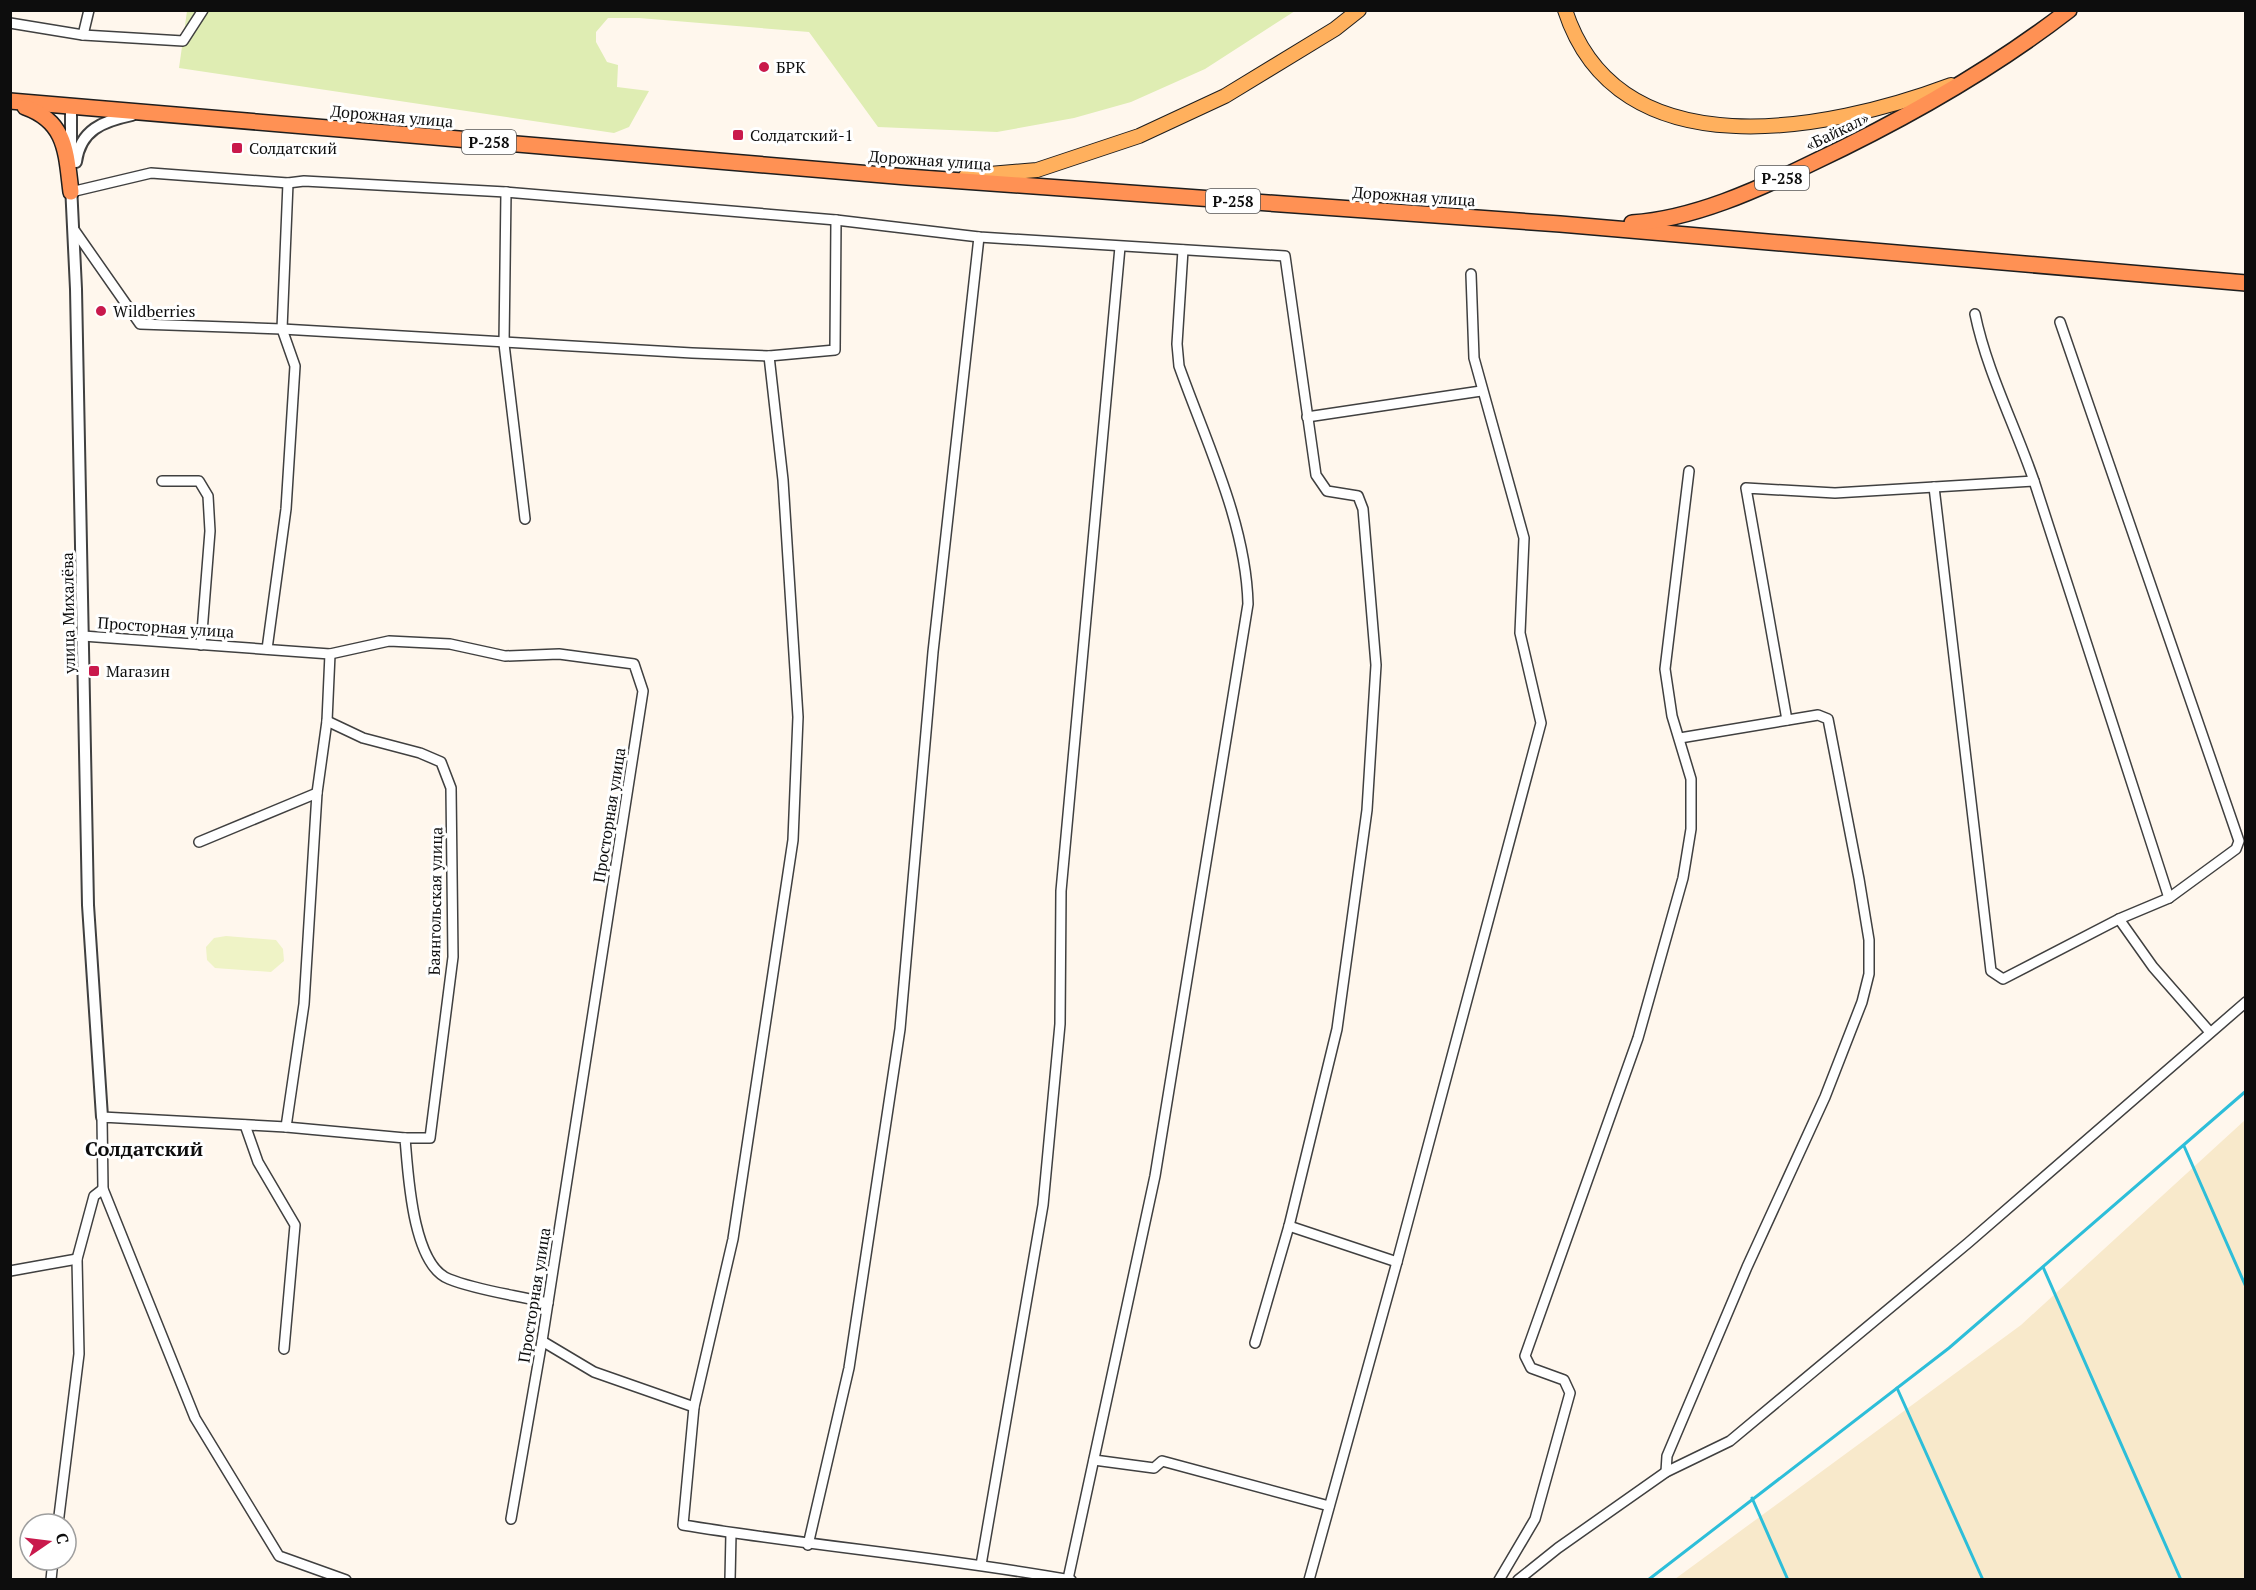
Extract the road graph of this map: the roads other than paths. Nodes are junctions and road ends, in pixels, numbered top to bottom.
1 (89, 10) edge
2 (203, 10) edge
3 (1359, 10) edge
4 (1565, 10) edge
5 (2069, 10) edge
6 (10, 23) edge
7 (83, 35) junction
8 (1986, 71) junction
9 (10, 101) edge
10 (71, 107) junction
11 (138, 113) junction
12 (907, 177) junction
13 (288, 183) junction
14 (71, 192) junction
15 (506, 192) junction
16 (836, 220) junction
17 (1560, 224) junction
18 (75, 231) junction
19 (979, 237) junction
20 (1120, 247) junction
21 (1183, 250) junction
22 (1470, 274) dead end
23 (2246, 283) edge
24 (1975, 314) dead end
25 (2060, 322) dead end
26 (282, 329) junction
27 (504, 344) junction
28 (769, 356) junction
29 (1481, 391) junction
30 (1306, 417) junction
31 (1689, 471) dead end
32 (162, 481) dead end
33 (2034, 481) junction
34 (1934, 487) junction
35 (525, 519) dead end
36 (83, 636) junction
37 (201, 645) junction
38 (267, 649) junction
39 (330, 654) junction
40 (1786, 720) junction
41 (327, 721) junction
42 (1680, 738) junction
43 (317, 792) junction
44 (199, 842) dead end
45 (2169, 898) junction
46 (2119, 919) junction
47 (2246, 1002) edge
48 (2210, 1031) junction
49 (102, 1117) junction
50 (245, 1125) junction
51 (286, 1127) junction
52 (405, 1138) junction
53 (103, 1189) junction
54 (1289, 1226) junction
55 (77, 1259) junction
56 (1397, 1262) junction
57 (10, 1271) edge
58 (548, 1303) junction
59 (542, 1341) junction
60 (1255, 1343) dead end
61 (284, 1349) dead end
62 (694, 1407) junction
63 (1094, 1460) junction
64 (1666, 1472) junction
65 (1329, 1506) junction
66 (59, 1512) edge
67 (511, 1519) dead end
68 (731, 1533) junction
69 (808, 1545) junction
70 (981, 1565) junction
71 (1069, 1579) edge
72 (346, 1580) edge
73 (730, 1580) edge
74 (1309, 1580) edge
75 (1499, 1580) edge
76 (1518, 1580) edge

1 - 7 street
2 - 7 street
3 - 12 main road
4 - 8 main road
5 - 8 highway, «Байкал» / Р-258
6 - 7 street
8 - 17 highway, «Байкал» / Р-258
9 - 10 highway, Дорожная улица / Р-258
9 - 14 highway
10 - 11 highway, Дорожная улица / Р-258
10 - 14 street, улица Михалёва
11 - 12 highway, Дорожная улица / Р-258
11 - 14 street
12 - 17 highway, Дорожная улица / Р-258
13 - 14 street
13 - 15 street
13 - 26 street
14 - 18 street, улица Михалёва
15 - 16 street
15 - 27 street
16 - 19 street
16 - 28 street
17 - 23 highway
18 - 26 street
18 - 36 street, улица Михалёва
19 - 20 street
19 - 69 street
20 - 21 street
20 - 70 street
21 - 30 street
21 - 63 street
22 - 29 street
24 - 33 street
25 - 45 street
26 - 27 street
26 - 38 street
27 - 28 street
27 - 35 street
28 - 62 street
29 - 30 street
29 - 56 street
30 - 54 street
31 - 42 street
32 - 37 street
33 - 34 street
33 - 45 street
34 - 40 street
34 - 46 street
36 - 37 street, Просторная улица
36 - 49 street, улица Михалёва
37 - 38 street, Просторная улица
38 - 39 street, Просторная улица
39 - 41 street
39 - 58 street, Просторная улица
40 - 42 street
40 - 64 street
41 - 43 street
41 - 52 street, Баянгольская улица
42 - 75 street
43 - 44 street
43 - 51 street
45 - 46 street
46 - 48 street
47 - 48 street
48 - 64 street
49 - 50 street
49 - 53 street
50 - 51 street
50 - 61 street
51 - 52 street
52 - 58 street
53 - 55 street
53 - 72 street
54 - 56 street
54 - 60 street
55 - 57 street
55 - 66 street
56 - 65 street
58 - 59 street, Просторная улица
59 - 62 street
59 - 67 street, Просторная улица
62 - 68 street
63 - 65 street
63 - 71 street
64 - 76 street
65 - 74 street
68 - 69 street
68 - 73 street
69 - 70 street
70 - 71 street

